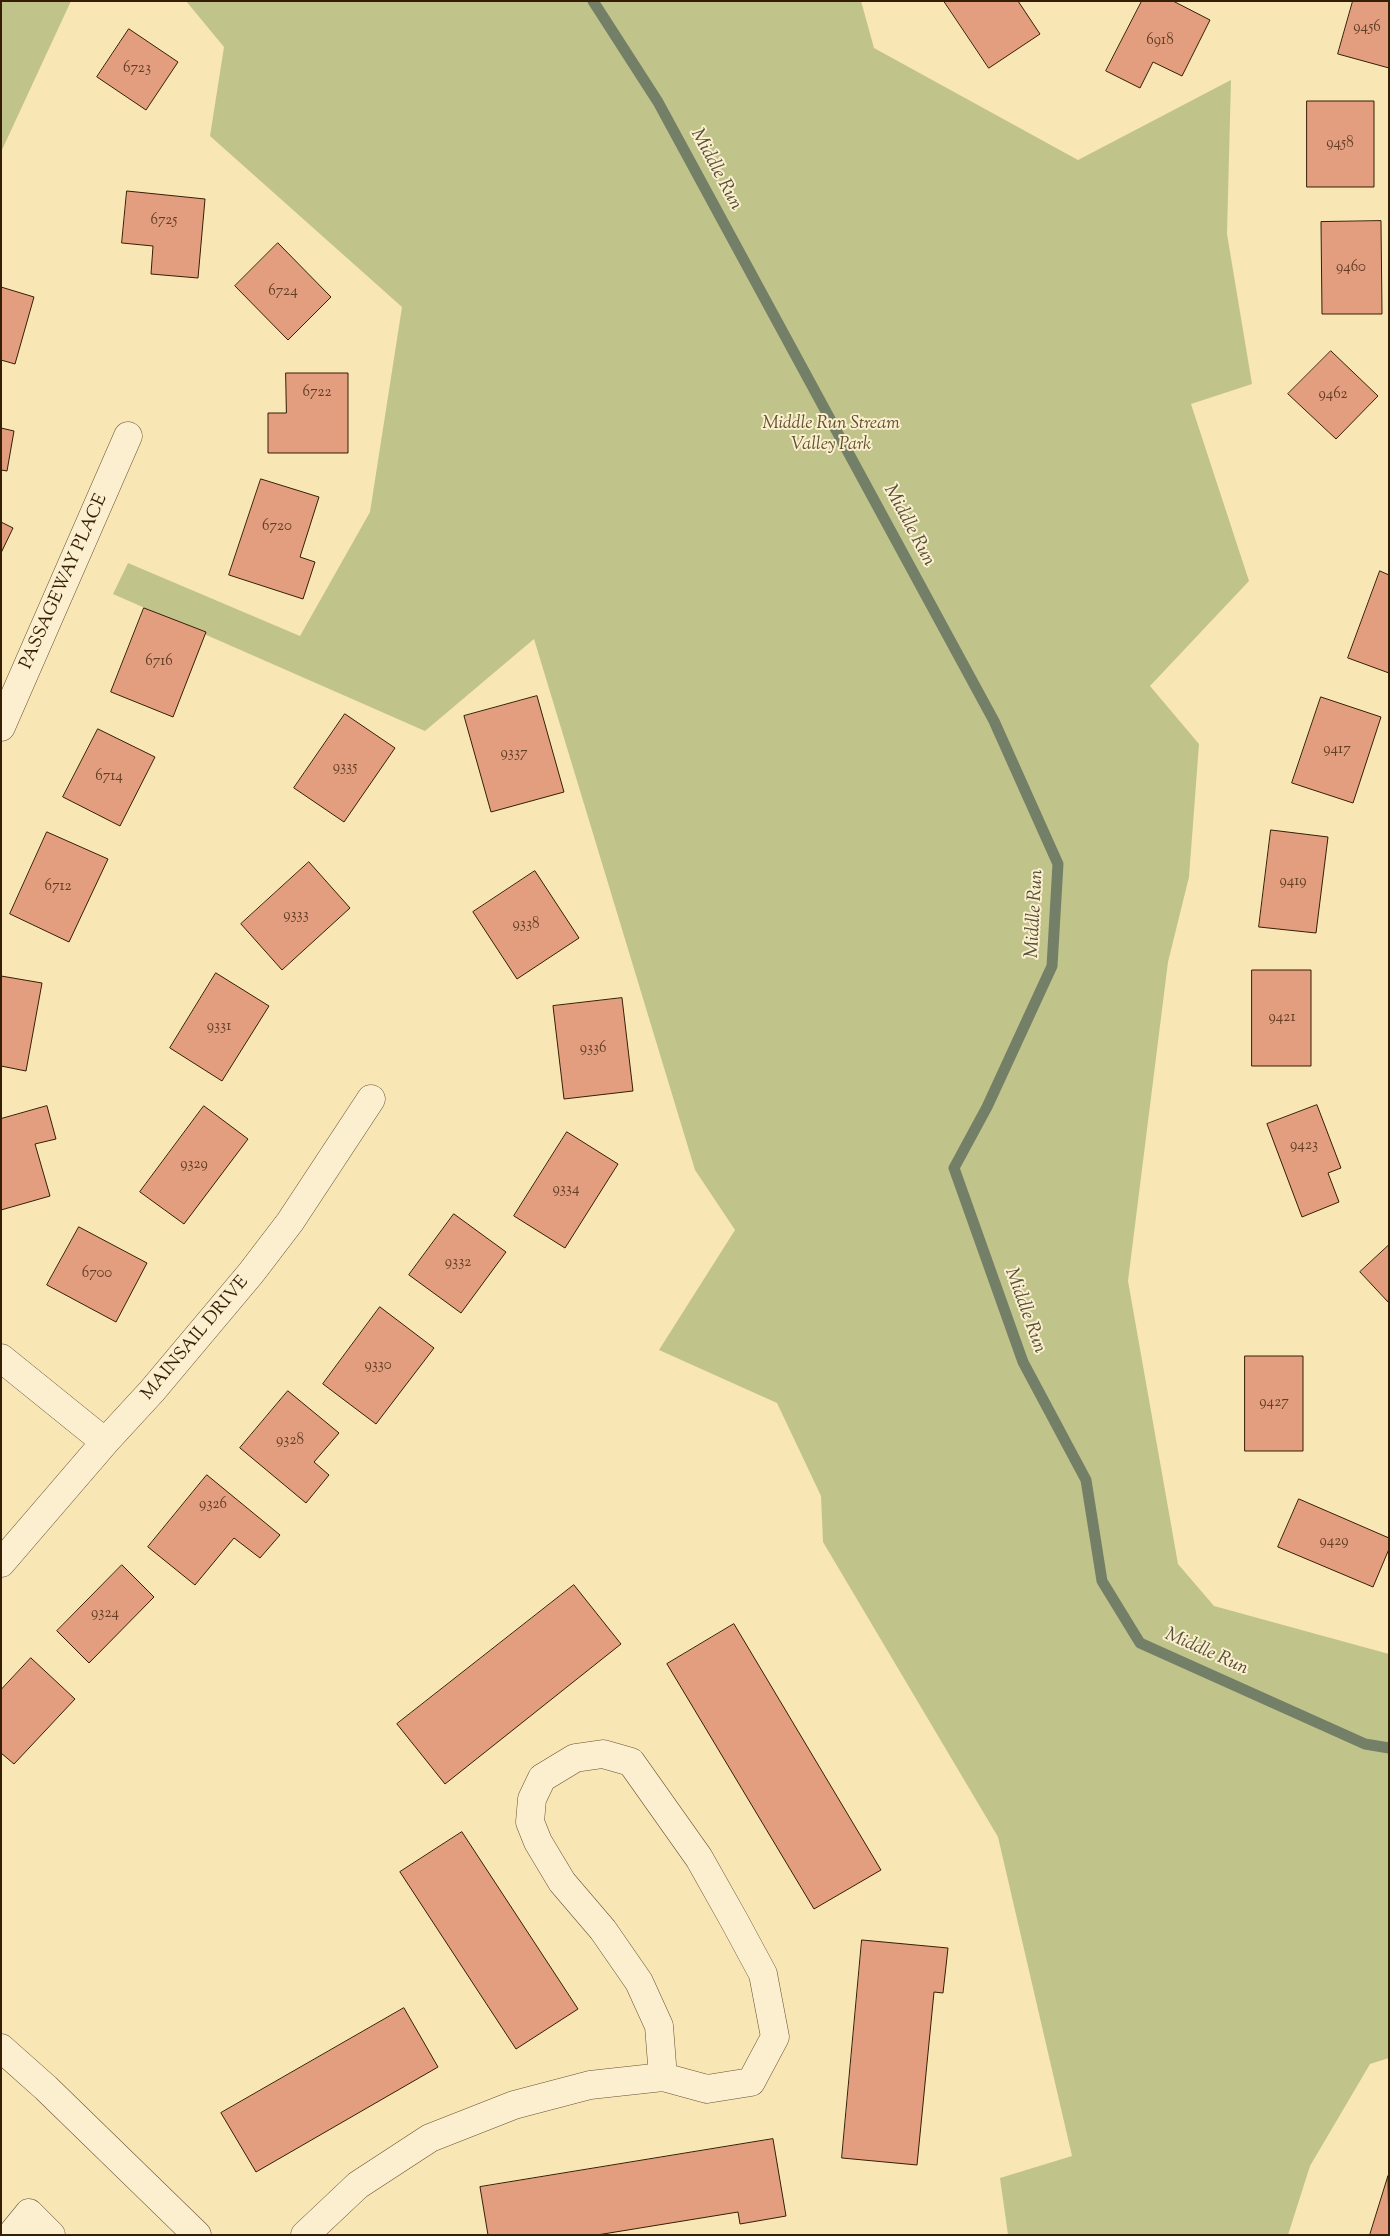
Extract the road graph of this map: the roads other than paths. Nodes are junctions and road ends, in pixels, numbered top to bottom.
1 (128, 436) dead end
2 (1, 727) edge
3 (371, 1099) dead end
4 (1, 1358) edge
5 (105, 1442) junction
6 (1, 1563) edge
7 (1, 2048) edge
8 (663, 2077) junction
9 (11, 2235) edge
10 (51, 2235) edge
11 (198, 2235) edge
12 (305, 2235) edge

1 - 2 street, PASSAGEWAY PLACE
3 - 5 street, MAINSAIL DRIVE
4 - 5 street
5 - 6 street, MAINSAIL DRIVE
7 - 11 street
8 - 8 street
8 - 12 street
9 - 10 street

